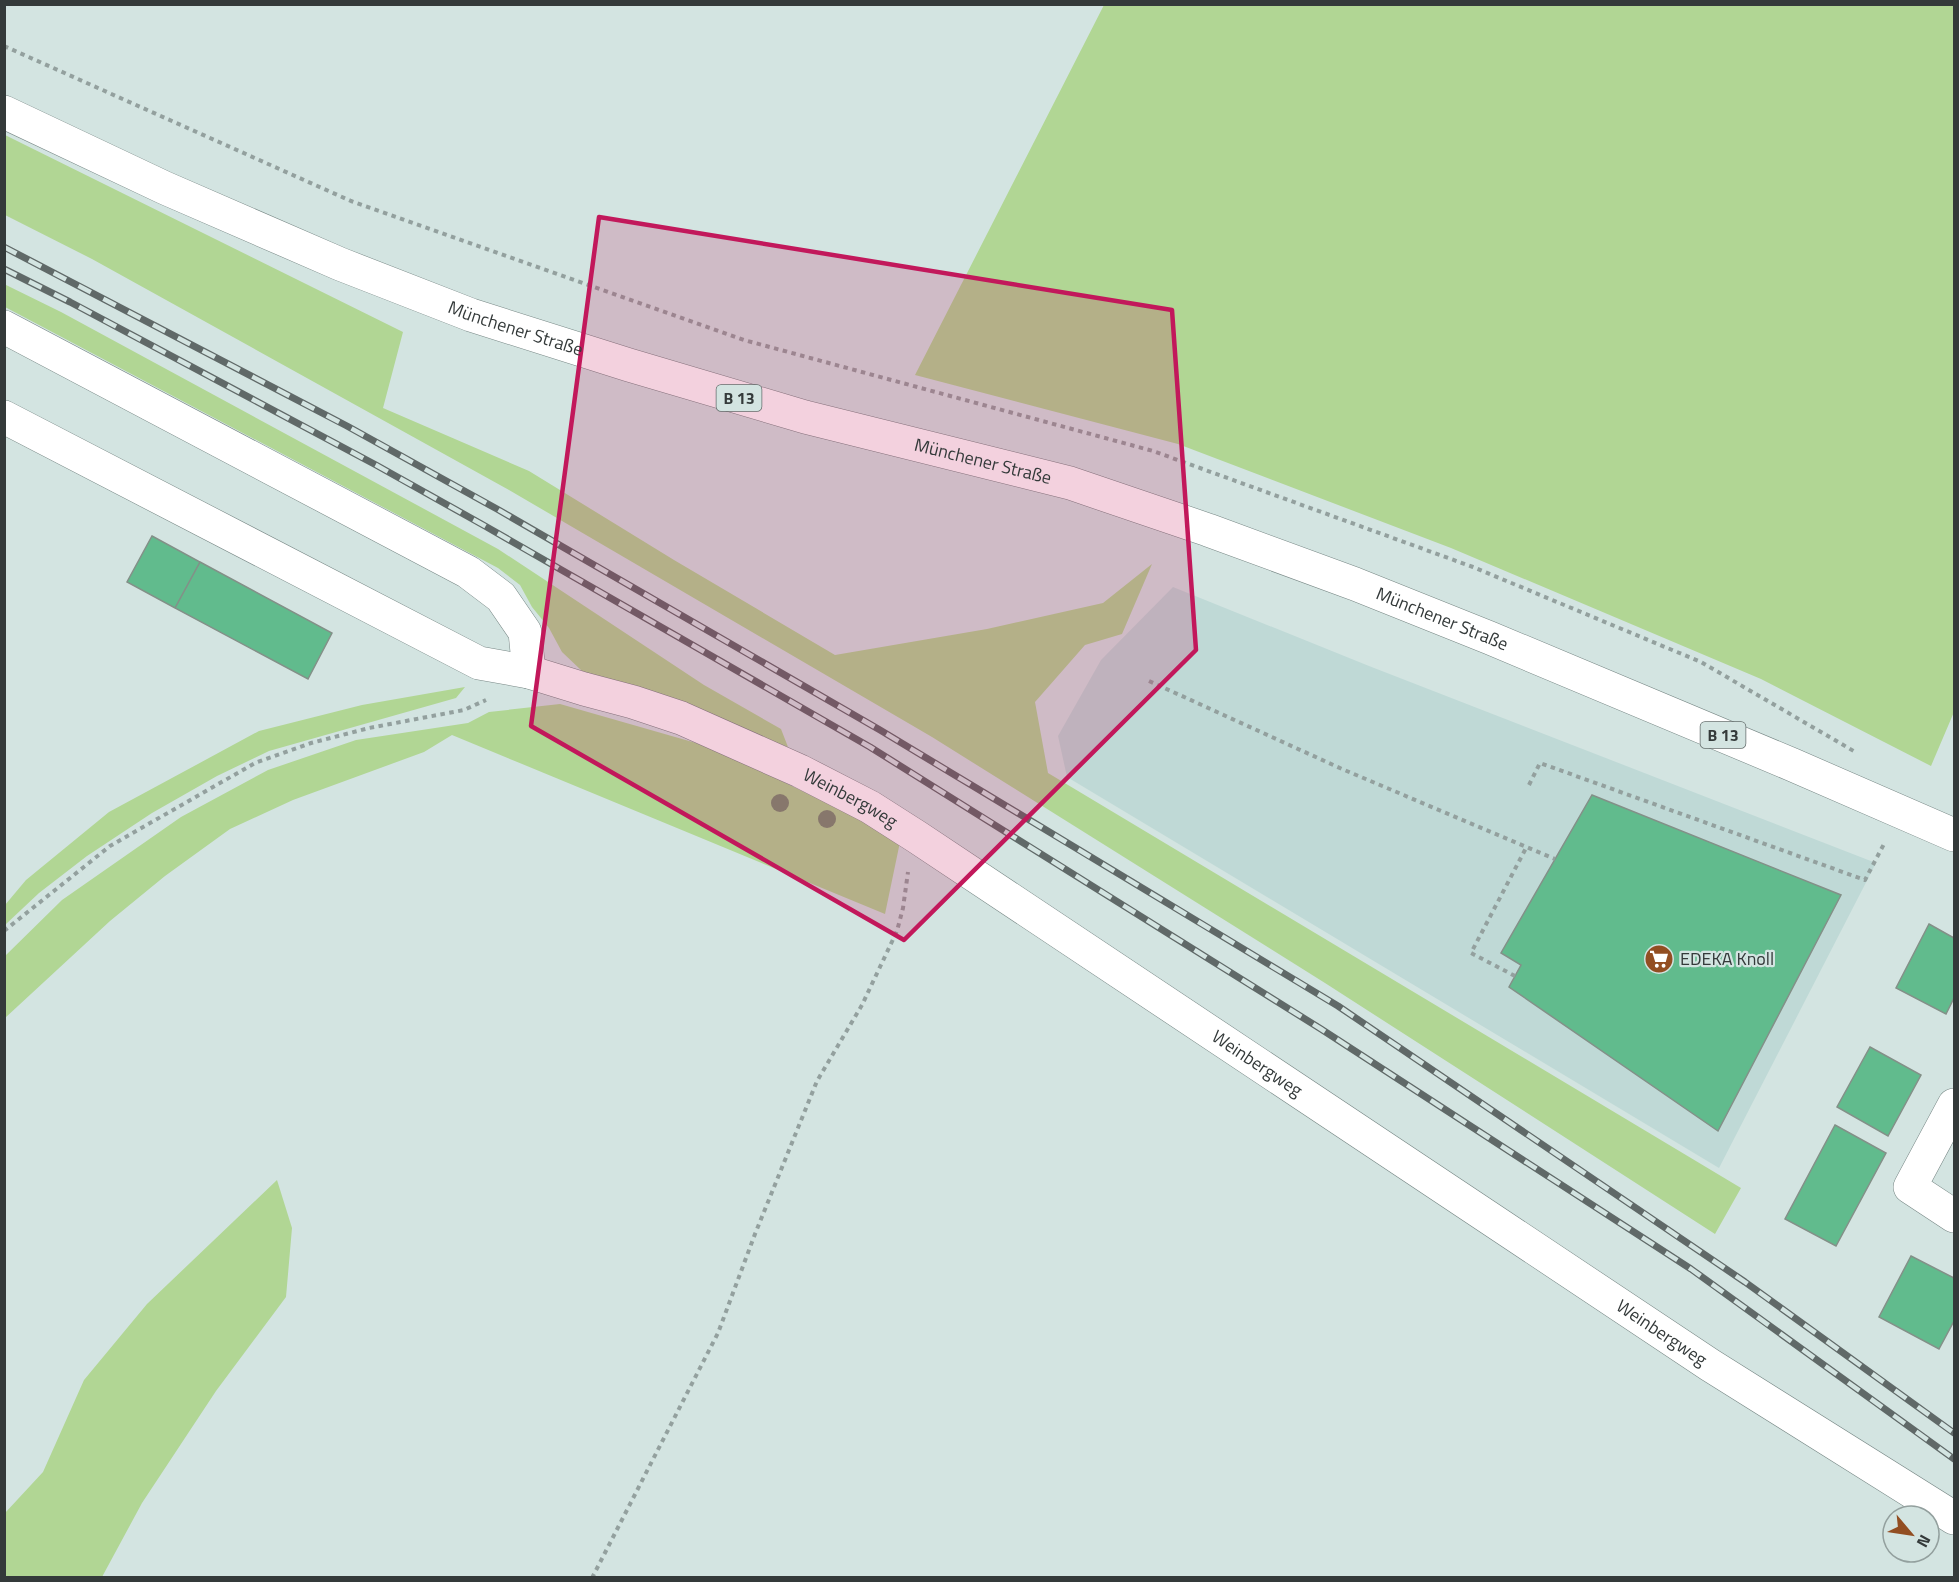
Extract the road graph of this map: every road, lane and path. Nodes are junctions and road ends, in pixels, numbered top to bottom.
1 (4, 46) edge
2 (4, 112) edge
3 (4, 327) edge
4 (4, 417) edge
5 (529, 672) junction
6 (1149, 681) dead end
7 (494, 696) dead end
8 (1786, 712) dead end
9 (1529, 785) dead end
10 (1954, 835) edge
11 (917, 837) junction
12 (1887, 839) dead end
13 (1526, 848) junction
14 (1555, 859) dead end
15 (4, 931) edge
16 (1515, 976) dead end
17 (1954, 1105) edge
18 (1954, 1216) edge
19 (1954, 1518) edge
20 (592, 1578) edge

1 - 8 path
2 - 10 street, Münchener Straße / B 13
3 - 5 street
4 - 5 street, Weinbergweg
5 - 11 street, Weinbergweg
6 - 13 path
7 - 15 path
9 - 12 path
11 - 19 street, Weinbergweg
11 - 20 path
13 - 14 path
13 - 16 path
17 - 18 street

